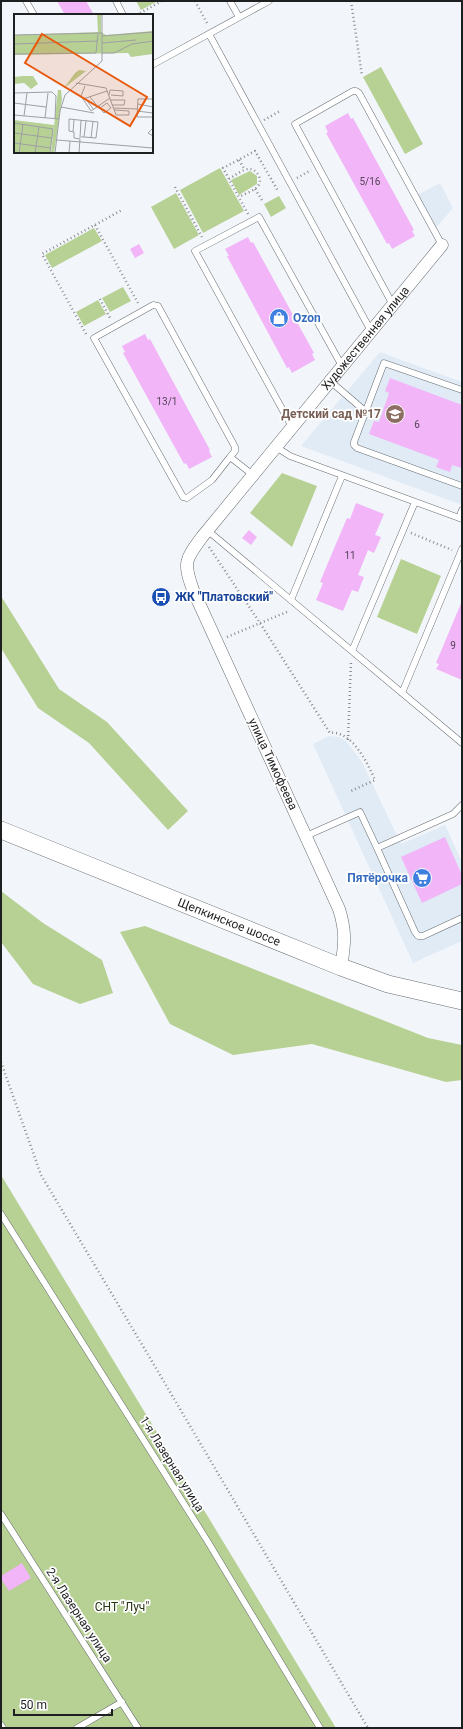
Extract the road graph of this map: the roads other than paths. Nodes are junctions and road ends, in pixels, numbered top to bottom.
1 (26, 1) edge
2 (116, 1) edge
3 (230, 1) edge
4 (269, 1) edge
5 (33, 14) edge
6 (122, 14) edge
7 (239, 17) junction
8 (210, 33) junction
9 (153, 64) edge
10 (442, 245) joint
11 (393, 305) junction
12 (371, 331) junction
13 (342, 366) junction
14 (330, 381) junction
15 (462, 390) edge
16 (366, 410) junction
17 (292, 427) junction
18 (276, 447) junction
19 (230, 457) junction
20 (253, 475) junction
21 (342, 476) junction
22 (462, 486) edge
23 (415, 502) junction
24 (462, 510) edge
25 (460, 519) edge
26 (204, 533) junction
27 (461, 551) edge
28 (186, 564) joint
29 (291, 600) junction
30 (352, 652) junction
31 (402, 693) junction
32 (462, 743) edge
33 (462, 805) edge
34 (1, 830) edge
35 (306, 836) junction
36 (377, 848) junction
37 (462, 918) edge
38 (341, 967) junction
39 (462, 1002) edge
40 (1, 1214) edge
41 (1, 1514) edge
42 (122, 1702) junction
43 (1, 1725) edge
44 (3, 1728) edge
45 (77, 1728) edge
46 (138, 1728) edge
47 (320, 1728) edge

1 - 5 lane
2 - 6 lane
3 - 7 lane
4 - 7 lane
7 - 8 lane
8 - 9 lane
8 - 12 lane
10 - 11 street, Художественная улица
10 - 11 lane
11 - 12 street, Художественная улица
12 - 13 street, Художественная улица
13 - 14 street, Художественная улица
13 - 17 lane
14 - 16 lane
14 - 17 street, Художественная улица
15 - 16 lane
16 - 22 lane
17 - 18 street, Художественная улица
18 - 20 street, Художественная улица
18 - 21 lane
19 - 19 lane
19 - 20 lane
20 - 26 street, Художественная улица
21 - 23 lane
21 - 29 lane
23 - 25 lane
23 - 30 lane
24 - 25 lane
26 - 28 street, Художественная улица
26 - 29 lane
27 - 31 lane
28 - 35 street, улица Тимофеева
29 - 30 lane
30 - 31 lane
31 - 32 lane
33 - 36 lane
34 - 38 main road, Щепкинское шоссе
35 - 36 lane
35 - 38 street, улица Тимофеева
36 - 37 lane
38 - 39 main road, Щепкинское шоссе
40 - 47 lane, 1-я Лазерная улица
41 - 42 lane, 2-я Лазерная улица
42 - 45 lane
42 - 46 lane, 2-я Лазерная улица
43 - 44 lane

